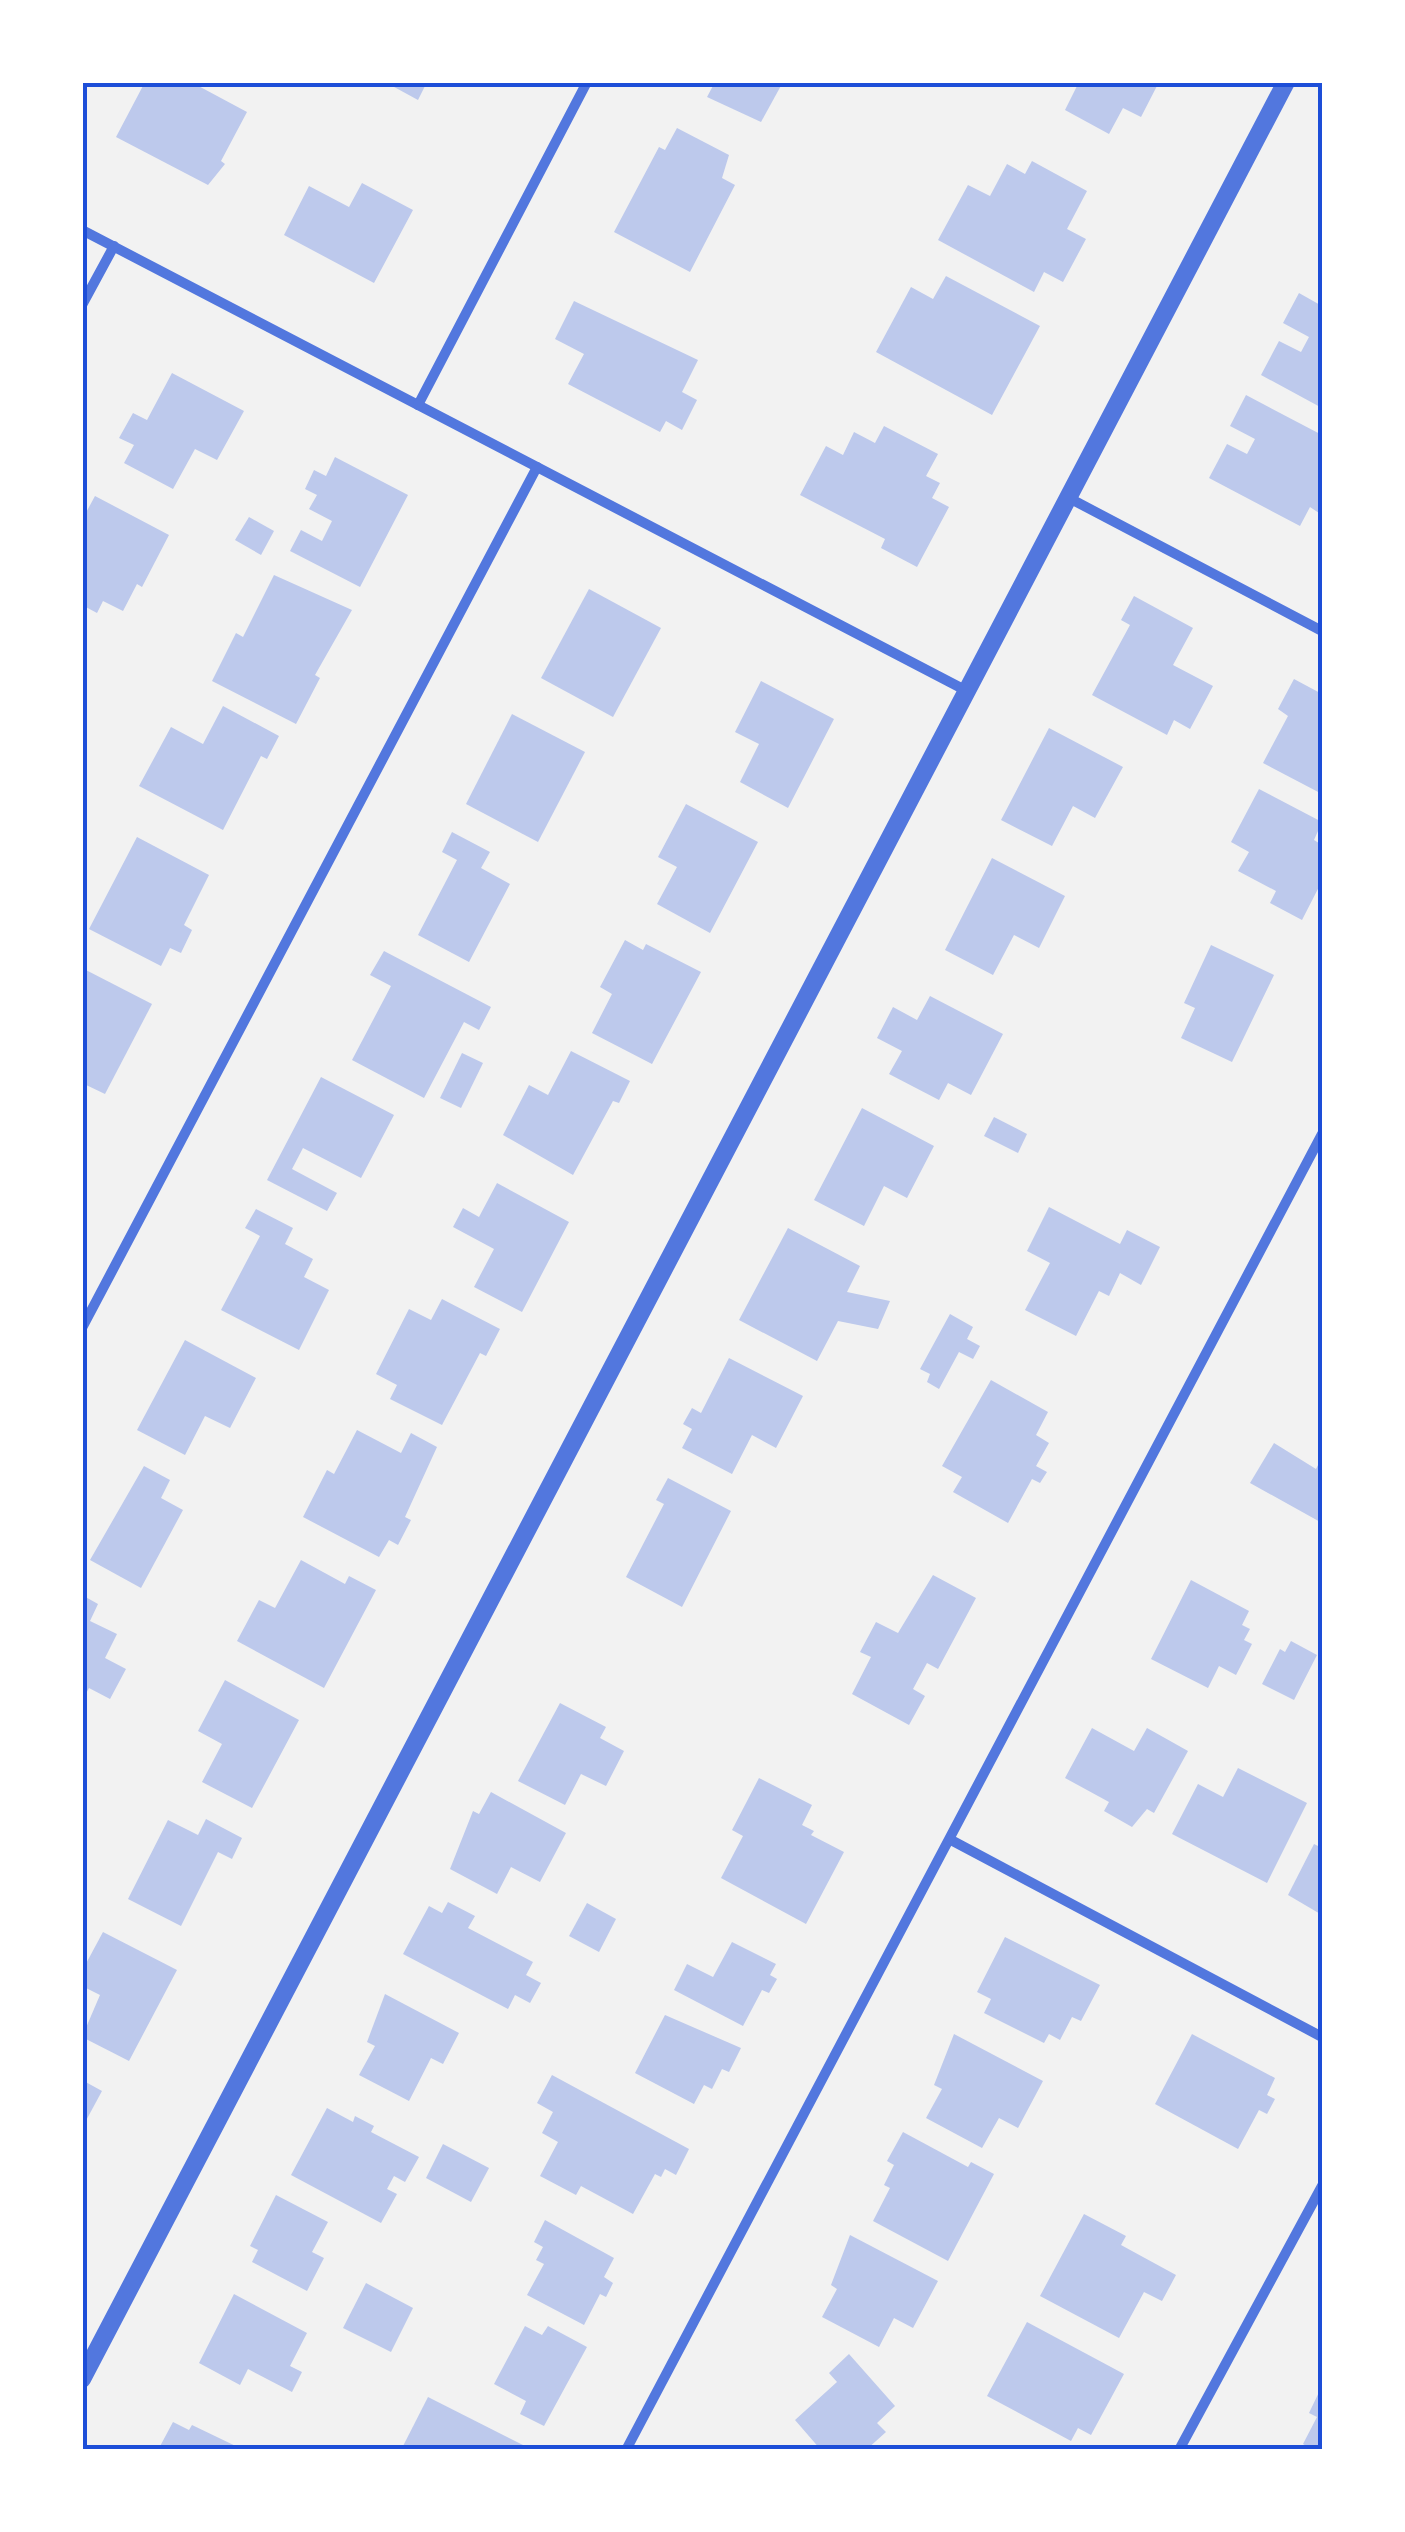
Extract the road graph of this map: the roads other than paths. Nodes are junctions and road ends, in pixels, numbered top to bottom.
1 (587, 82) edge
2 (1286, 82) edge
3 (82, 230) edge
4 (114, 246) junction
5 (82, 305) edge
6 (418, 405) junction
7 (537, 467) junction
8 (1068, 498) junction
9 (1322, 630) edge
10 (965, 690) junction
11 (1322, 1134) edge
12 (82, 1328) edge
13 (952, 1840) junction
14 (1322, 2037) edge
15 (1322, 2186) edge
16 (82, 2379) edge
17 (626, 2450) edge
18 (1179, 2450) edge

1 - 6 street
2 - 8 street
3 - 4 street
4 - 5 street
4 - 6 street
6 - 7 street
7 - 10 street
7 - 12 street
8 - 9 street
8 - 10 street
10 - 16 street
11 - 13 street
13 - 14 street
13 - 17 street
15 - 18 street

